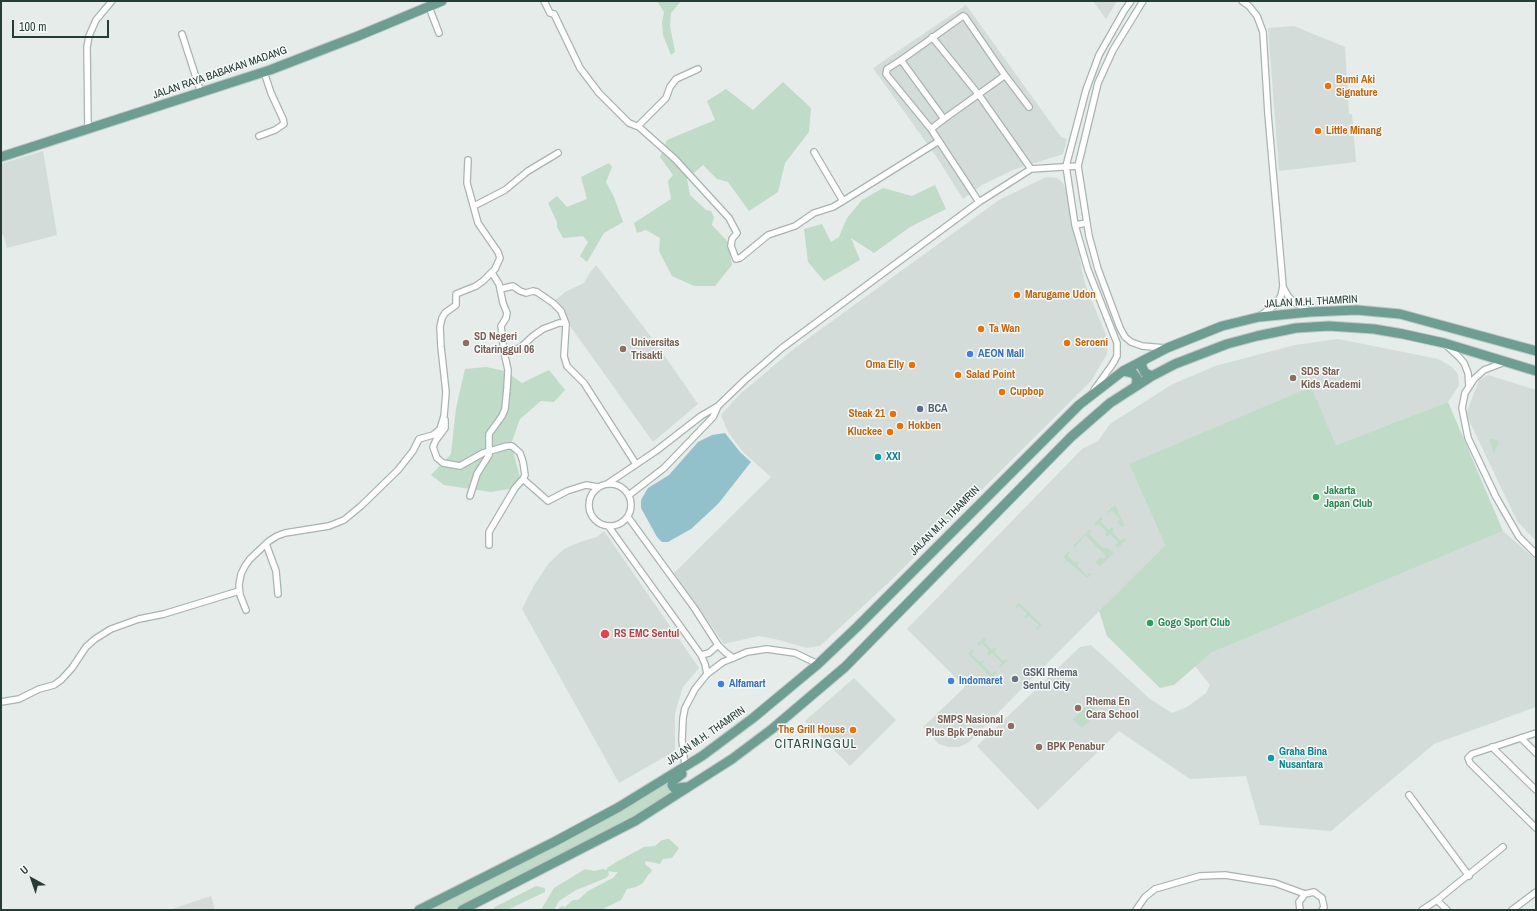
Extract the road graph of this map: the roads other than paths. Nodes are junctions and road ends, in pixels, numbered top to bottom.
1 (112, 1) edge
2 (442, 1) edge
3 (544, 1) edge
4 (1131, 1) edge
5 (1143, 1) edge
6 (1242, 1) edge
7 (425, 6) edge
8 (439, 33) dead end
9 (182, 34) dead end
10 (932, 37) junction
11 (901, 60) junction
12 (698, 69) dead end
13 (264, 72) junction
14 (1004, 74) junction
15 (201, 93) junction
16 (979, 95) junction
17 (1029, 108) dead end
18 (944, 120) junction
19 (638, 126) junction
20 (88, 129) junction
21 (931, 129) junction
22 (259, 136) dead end
23 (939, 141) junction
24 (814, 152) dead end
25 (558, 153) dead end
26 (1, 157) edge
27 (468, 160) dead end
28 (1066, 166) junction
29 (1078, 166) junction
30 (1031, 169) junction
31 (843, 201) junction
32 (979, 202) junction
33 (474, 206) junction
34 (1087, 222) junction
35 (1075, 225) junction
36 (492, 274) junction
37 (1283, 286) junction
38 (500, 289) junction
39 (1329, 311) junction
40 (1310, 312) junction
41 (1259, 317) junction
42 (566, 324) junction
43 (1329, 326) junction
44 (1444, 343) junction
45 (1167, 348) junction
46 (1536, 351) edge
47 (504, 352) junction
48 (1142, 361) junction
49 (1505, 362) junction
50 (1123, 371) junction
51 (1536, 371) edge
52 (1152, 376) junction
53 (1136, 386) junction
54 (1469, 386) junction
55 (1092, 394) junction
56 (718, 406) junction
57 (444, 416) junction
58 (490, 451) junction
59 (636, 464) junction
60 (523, 479) junction
61 (607, 484) junction
62 (598, 487) junction
63 (629, 495) junction
64 (470, 496) dead end
65 (628, 517) junction
66 (609, 527) junction
67 (266, 544) junction
68 (489, 545) dead end
69 (1536, 554) edge
70 (239, 591) junction
71 (278, 594) dead end
72 (246, 610) dead end
73 (718, 645) junction
74 (701, 655) junction
75 (733, 658) junction
76 (818, 664) junction
77 (707, 674) junction
78 (1, 702) edge
79 (1536, 732) edge
80 (1521, 738) junction
81 (1492, 748) junction
82 (1536, 752) edge
83 (702, 756) junction
84 (685, 766) junction
85 (698, 781) junction
86 (1536, 790) edge
87 (1409, 795) dead end
88 (1536, 828) edge
89 (1503, 847) dead end
90 (1469, 876) junction
91 (1536, 892) edge
92 (1304, 894) junction
93 (1437, 900) junction
94 (419, 910) edge
95 (462, 910) edge
96 (1136, 910) edge
97 (1300, 910) edge
98 (1322, 910) edge
99 (1422, 910) edge
100 (1447, 910) edge
101 (1512, 910) edge

1 - 20 street
2 - 7 main road, JALAN RAYA BABAKAN MADANG
3 - 19 street
4 - 28 street
5 - 29 street
6 - 37 street
7 - 8 street
7 - 13 main road, JALAN RAYA BABAKAN MADANG
9 - 15 street
10 - 11 street
10 - 14 street
10 - 16 street
11 - 18 street
11 - 21 street
12 - 19 street
13 - 15 main road, JALAN RAYA BABAKAN MADANG
13 - 22 street
14 - 16 street
14 - 17 street
15 - 20 main road, JALAN RAYA BABAKAN MADANG
16 - 18 street
16 - 30 street
18 - 21 street
19 - 31 street
20 - 26 main road, JALAN RAYA BABAKAN MADANG
21 - 23 street
23 - 31 street
23 - 32 street
24 - 31 street
25 - 33 street
27 - 33 street
28 - 29 street
28 - 30 street
28 - 35 street
29 - 34 street
30 - 32 street
32 - 56 street
33 - 36 street
34 - 35 street
34 - 45 street
35 - 55 street
36 - 38 street
36 - 57 street
37 - 40 street
37 - 41 street
38 - 42 street
38 - 47 street
39 - 40 main road, JALAN M.H. THAMRIN
39 - 43 main road
39 - 46 main road, JALAN M.H. THAMRIN
40 - 41 main road, JALAN M.H. THAMRIN
41 - 45 main road, JALAN M.H. THAMRIN
42 - 47 street
42 - 59 street
43 - 44 main road
43 - 52 main road
44 - 49 main road
44 - 54 street
45 - 48 main road, JALAN M.H. THAMRIN
47 - 58 street
48 - 50 main road, JALAN M.H. THAMRIN
48 - 52 main road
49 - 51 main road
49 - 54 street
50 - 53 main road
50 - 55 main road, JALAN M.H. THAMRIN
52 - 53 main road
53 - 85 main road
54 - 69 street
55 - 76 main road, JALAN M.H. THAMRIN
56 - 59 street
56 - 63 street
57 - 58 street
57 - 67 street
58 - 60 street
58 - 64 street
59 - 61 street
60 - 62 street
60 - 68 street
61 - 62 street
61 - 63 street
62 - 66 street
63 - 65 street
65 - 66 street
65 - 73 street
66 - 74 street
67 - 70 street
67 - 71 street
70 - 72 street
70 - 78 street
73 - 74 street
73 - 75 street
74 - 77 street
75 - 76 street
75 - 77 street
76 - 83 main road, JALAN M.H. THAMRIN
77 - 84 street
79 - 80 street
80 - 81 street
80 - 82 street
81 - 86 street
81 - 88 street
83 - 84 main road, JALAN M.H. THAMRIN
83 - 85 main road
84 - 94 main road, JALAN M.H. THAMRIN
85 - 95 main road
87 - 90 street
89 - 90 street
90 - 93 street
91 - 101 street
92 - 96 street
92 - 97 street
92 - 98 street
93 - 99 street
93 - 100 street

